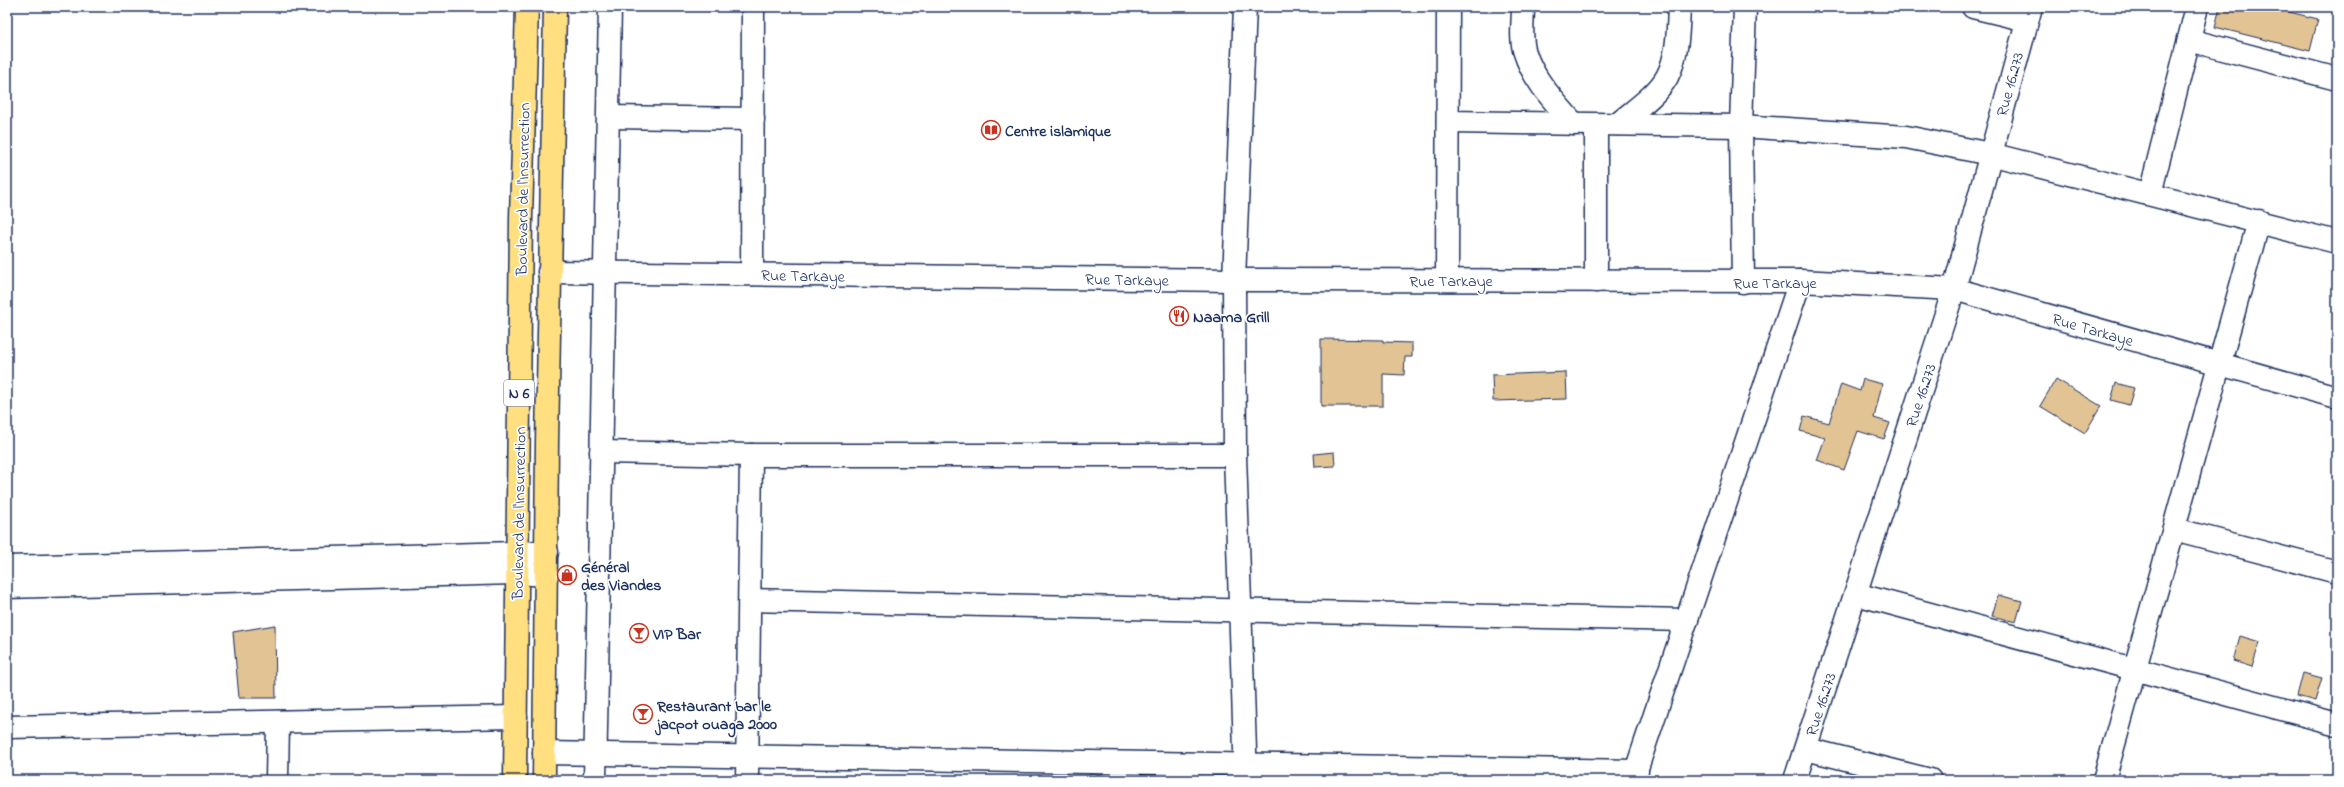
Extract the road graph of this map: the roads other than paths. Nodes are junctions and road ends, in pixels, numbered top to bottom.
1 (527, 7) edge
2 (555, 7) edge
3 (610, 7) edge
4 (753, 7) edge
5 (1245, 7) edge
6 (1448, 7) edge
7 (1523, 7) edge
8 (1679, 7) edge
9 (1745, 7) edge
10 (1972, 7) edge
11 (2197, 7) edge
12 (2029, 14) edge
13 (2189, 40) junction
14 (2337, 79) edge
15 (609, 117) junction
16 (753, 119) junction
17 (1448, 122) junction
18 (1574, 124) junction
19 (1618, 124) junction
20 (1596, 125) junction
21 (1741, 126) junction
22 (1990, 154) junction
23 (2150, 194) junction
24 (2259, 221) junction
25 (2337, 242) edge
26 (549, 272) junction
27 (605, 272) junction
28 (752, 274) junction
29 (1448, 279) junction
30 (1234, 280) junction
31 (1596, 281) junction
32 (1800, 281) junction
33 (1743, 282) junction
34 (1954, 289) junction
35 (2219, 364) junction
36 (2337, 397) edge
37 (601, 452) junction
38 (751, 455) junction
39 (1235, 455) junction
40 (2174, 529) junction
41 (518, 552) junction
42 (547, 552) junction
43 (7, 567) edge
44 (2337, 572) edge
45 (517, 573) junction
46 (547, 575) junction
47 (7, 587) edge
48 (1856, 594) junction
49 (750, 600) junction
50 (1240, 610) junction
51 (1687, 620) junction
52 (2135, 669) junction
53 (516, 717) junction
54 (278, 722) junction
55 (2337, 724) edge
56 (7, 727) edge
57 (1806, 749) junction
58 (544, 753) junction
59 (596, 754) junction
60 (747, 756) junction
61 (1246, 772) edge
62 (1635, 775) edge
63 (277, 780) edge
64 (515, 780) edge
65 (544, 780) edge
66 (595, 780) edge
67 (747, 780) edge
68 (1796, 780) edge
69 (1930, 780) edge
70 (2104, 780) edge

1 - 41 main road, Boulevard de l'Insurrection / N 6
2 - 26 main road, Boulevard de l'Insurrection / N 6
3 - 15 street
4 - 16 street
5 - 30 street
6 - 17 street
7 - 18 street
8 - 19 street
9 - 21 street
10 - 12 street
11 - 13 street
12 - 22 street, Rue 16.273
13 - 14 street
13 - 23 street
15 - 16 street
15 - 27 street
16 - 28 street
17 - 18 street
17 - 29 street
18 - 20 street
19 - 20 street
19 - 21 street
20 - 31 street
21 - 22 street
21 - 33 street
22 - 23 street
22 - 34 street, Rue 16.273
23 - 24 street
24 - 25 street
24 - 35 street
26 - 27 street, Rue Tarkaye
26 - 42 main road, Boulevard de l'Insurrection / N 6
27 - 28 street, Rue Tarkaye
27 - 37 street
28 - 30 street, Rue Tarkaye
29 - 30 street, Rue Tarkaye
29 - 31 street, Rue Tarkaye
30 - 39 street
31 - 33 street, Rue Tarkaye
32 - 33 street, Rue Tarkaye
32 - 34 street, Rue Tarkaye
32 - 51 street
34 - 35 street, Rue Tarkaye
34 - 48 street, Rue 16.273
35 - 36 street, Rue Tarkaye
35 - 40 street
37 - 38 street
37 - 59 street
38 - 39 street
38 - 49 street
39 - 50 street
40 - 44 street
40 - 52 street
41 - 42 street
41 - 43 street
41 - 45 main road, Boulevard de l'Insurrection / N 6
42 - 46 main road, Boulevard de l'Insurrection / N 6
45 - 46 street
45 - 47 street
45 - 53 main road, Boulevard de l'Insurrection / N 6
46 - 58 main road, Boulevard de l'Insurrection / N 6
48 - 52 street
48 - 57 street, Rue 16.273
49 - 50 street
49 - 60 street
50 - 51 street
50 - 61 street
51 - 62 street
52 - 55 street
52 - 70 street
53 - 54 street
53 - 64 main road, Boulevard de l'Insurrection / N 6
54 - 56 street
54 - 63 street
57 - 68 street, Rue 16.273
57 - 69 street
58 - 59 street
58 - 65 main road, Boulevard de l'Insurrection / N 6
59 - 60 street
59 - 66 street
60 - 61 street
60 - 67 street
61 - 62 street

